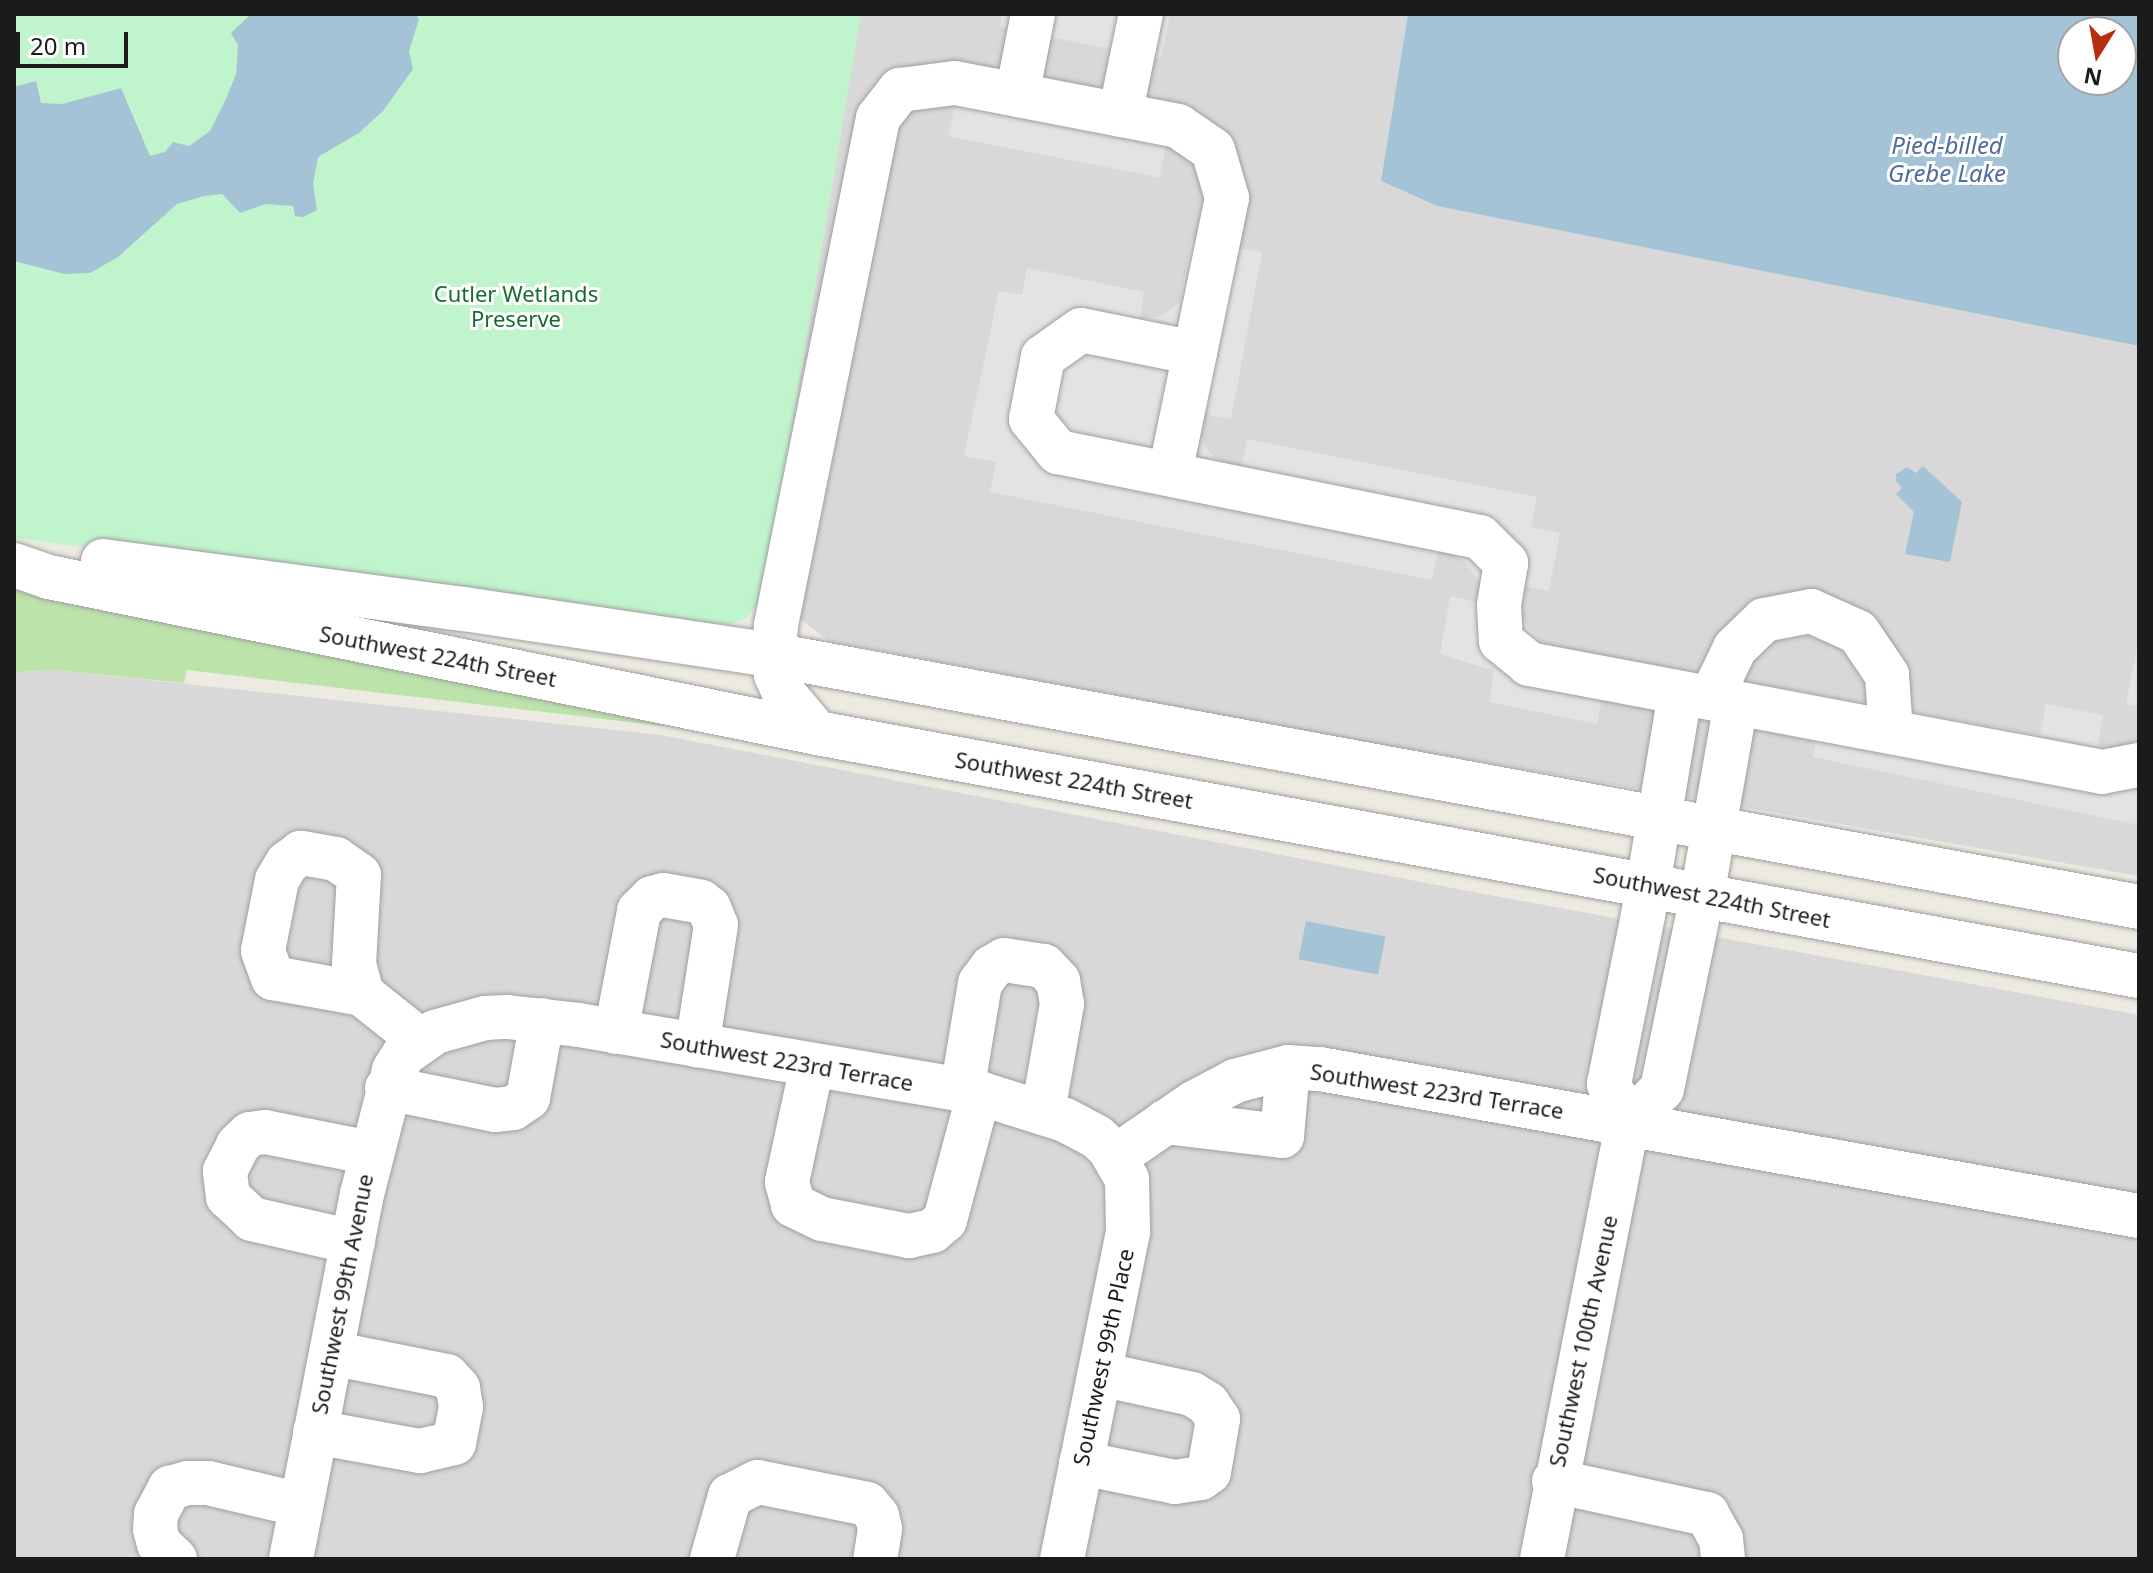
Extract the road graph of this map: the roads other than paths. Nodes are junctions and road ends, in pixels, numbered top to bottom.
1 (1033, 14) edge
2 (1141, 14) edge
3 (1017, 95) junction
4 (1120, 115) junction
5 (1195, 353) junction
6 (1170, 474) junction
7 (14, 554) edge
8 (14, 565) edge
9 (773, 655) junction
10 (1709, 698) junction
11 (1891, 732) junction
12 (817, 733) junction
13 (2139, 765) edge
14 (1657, 818) junction
15 (1713, 828) junction
16 (1648, 885) junction
17 (1702, 896) junction
18 (2139, 907) edge
19 (2139, 976) edge
20 (362, 994) dead end
21 (542, 1020) junction
22 (616, 1032) junction
23 (421, 1041) junction
24 (697, 1046) junction
25 (812, 1066) junction
26 (1288, 1067) junction
27 (387, 1088) junction
28 (970, 1092) junction
29 (1043, 1112) junction
30 (1165, 1122) junction
31 (1627, 1124) junction
32 (371, 1153) junction
33 (1115, 1157) junction
34 (2139, 1216) edge
35 (353, 1242) junction
36 (331, 1353) junction
37 (1100, 1374) junction
38 (315, 1432) junction
39 (1081, 1463) junction
40 (1554, 1481) junction
41 (301, 1505) junction
42 (719, 1558) edge
43 (175, 1559) edge
44 (291, 1559) edge
45 (875, 1559) edge
46 (1062, 1559) edge
47 (1542, 1559) edge
48 (1723, 1559) edge

1 - 3 street
2 - 4 street
3 - 4 street
3 - 9 street
4 - 5 street
5 - 6 street
5 - 6 street
6 - 10 street
7 - 9 street, Southwest 224th Street
8 - 12 street, Southwest 224th Street
9 - 12 street
9 - 14 street, Southwest 224th Street
10 - 11 street
10 - 11 street
10 - 14 street
10 - 15 street
11 - 13 street
12 - 16 street, Southwest 224th Street
14 - 15 street, Southwest 224th Street
14 - 16 street
15 - 17 street
15 - 18 street, Southwest 224th Street
16 - 17 street, Southwest 224th Street
16 - 31 street
17 - 19 street, Southwest 224th Street
17 - 31 street
20 - 23 street
21 - 22 street, Southwest 223rd Terrace
21 - 23 street, Southwest 223rd Terrace
21 - 27 street
22 - 24 street, Southwest 223rd Terrace
22 - 24 street
23 - 27 street, Southwest 99th Avenue
24 - 25 street, Southwest 223rd Terrace
25 - 28 street, Southwest 223rd Terrace
25 - 28 street
26 - 30 street, Southwest 223rd Terrace
26 - 30 street
26 - 31 street, Southwest 223rd Terrace
27 - 32 street, Southwest 99th Avenue
28 - 29 street, Southwest 223rd Terrace
28 - 29 street
29 - 33 street, Southwest 223rd Terrace
30 - 33 street, Southwest 223rd Terrace
31 - 34 street, Southwest 223rd Terrace
31 - 40 street, Southwest 100th Avenue
32 - 35 street, Southwest 99th Avenue
32 - 35 street
33 - 37 street, Southwest 99th Place
35 - 36 street, Southwest 99th Avenue
36 - 38 street, Southwest 99th Avenue
36 - 38 street
37 - 39 street, Southwest 99th Place
37 - 39 street
38 - 41 street, Southwest 99th Avenue
39 - 46 street, Southwest 99th Place
40 - 47 street, Southwest 100th Avenue
40 - 48 street
41 - 43 street
41 - 44 street, Southwest 99th Avenue
42 - 45 street

